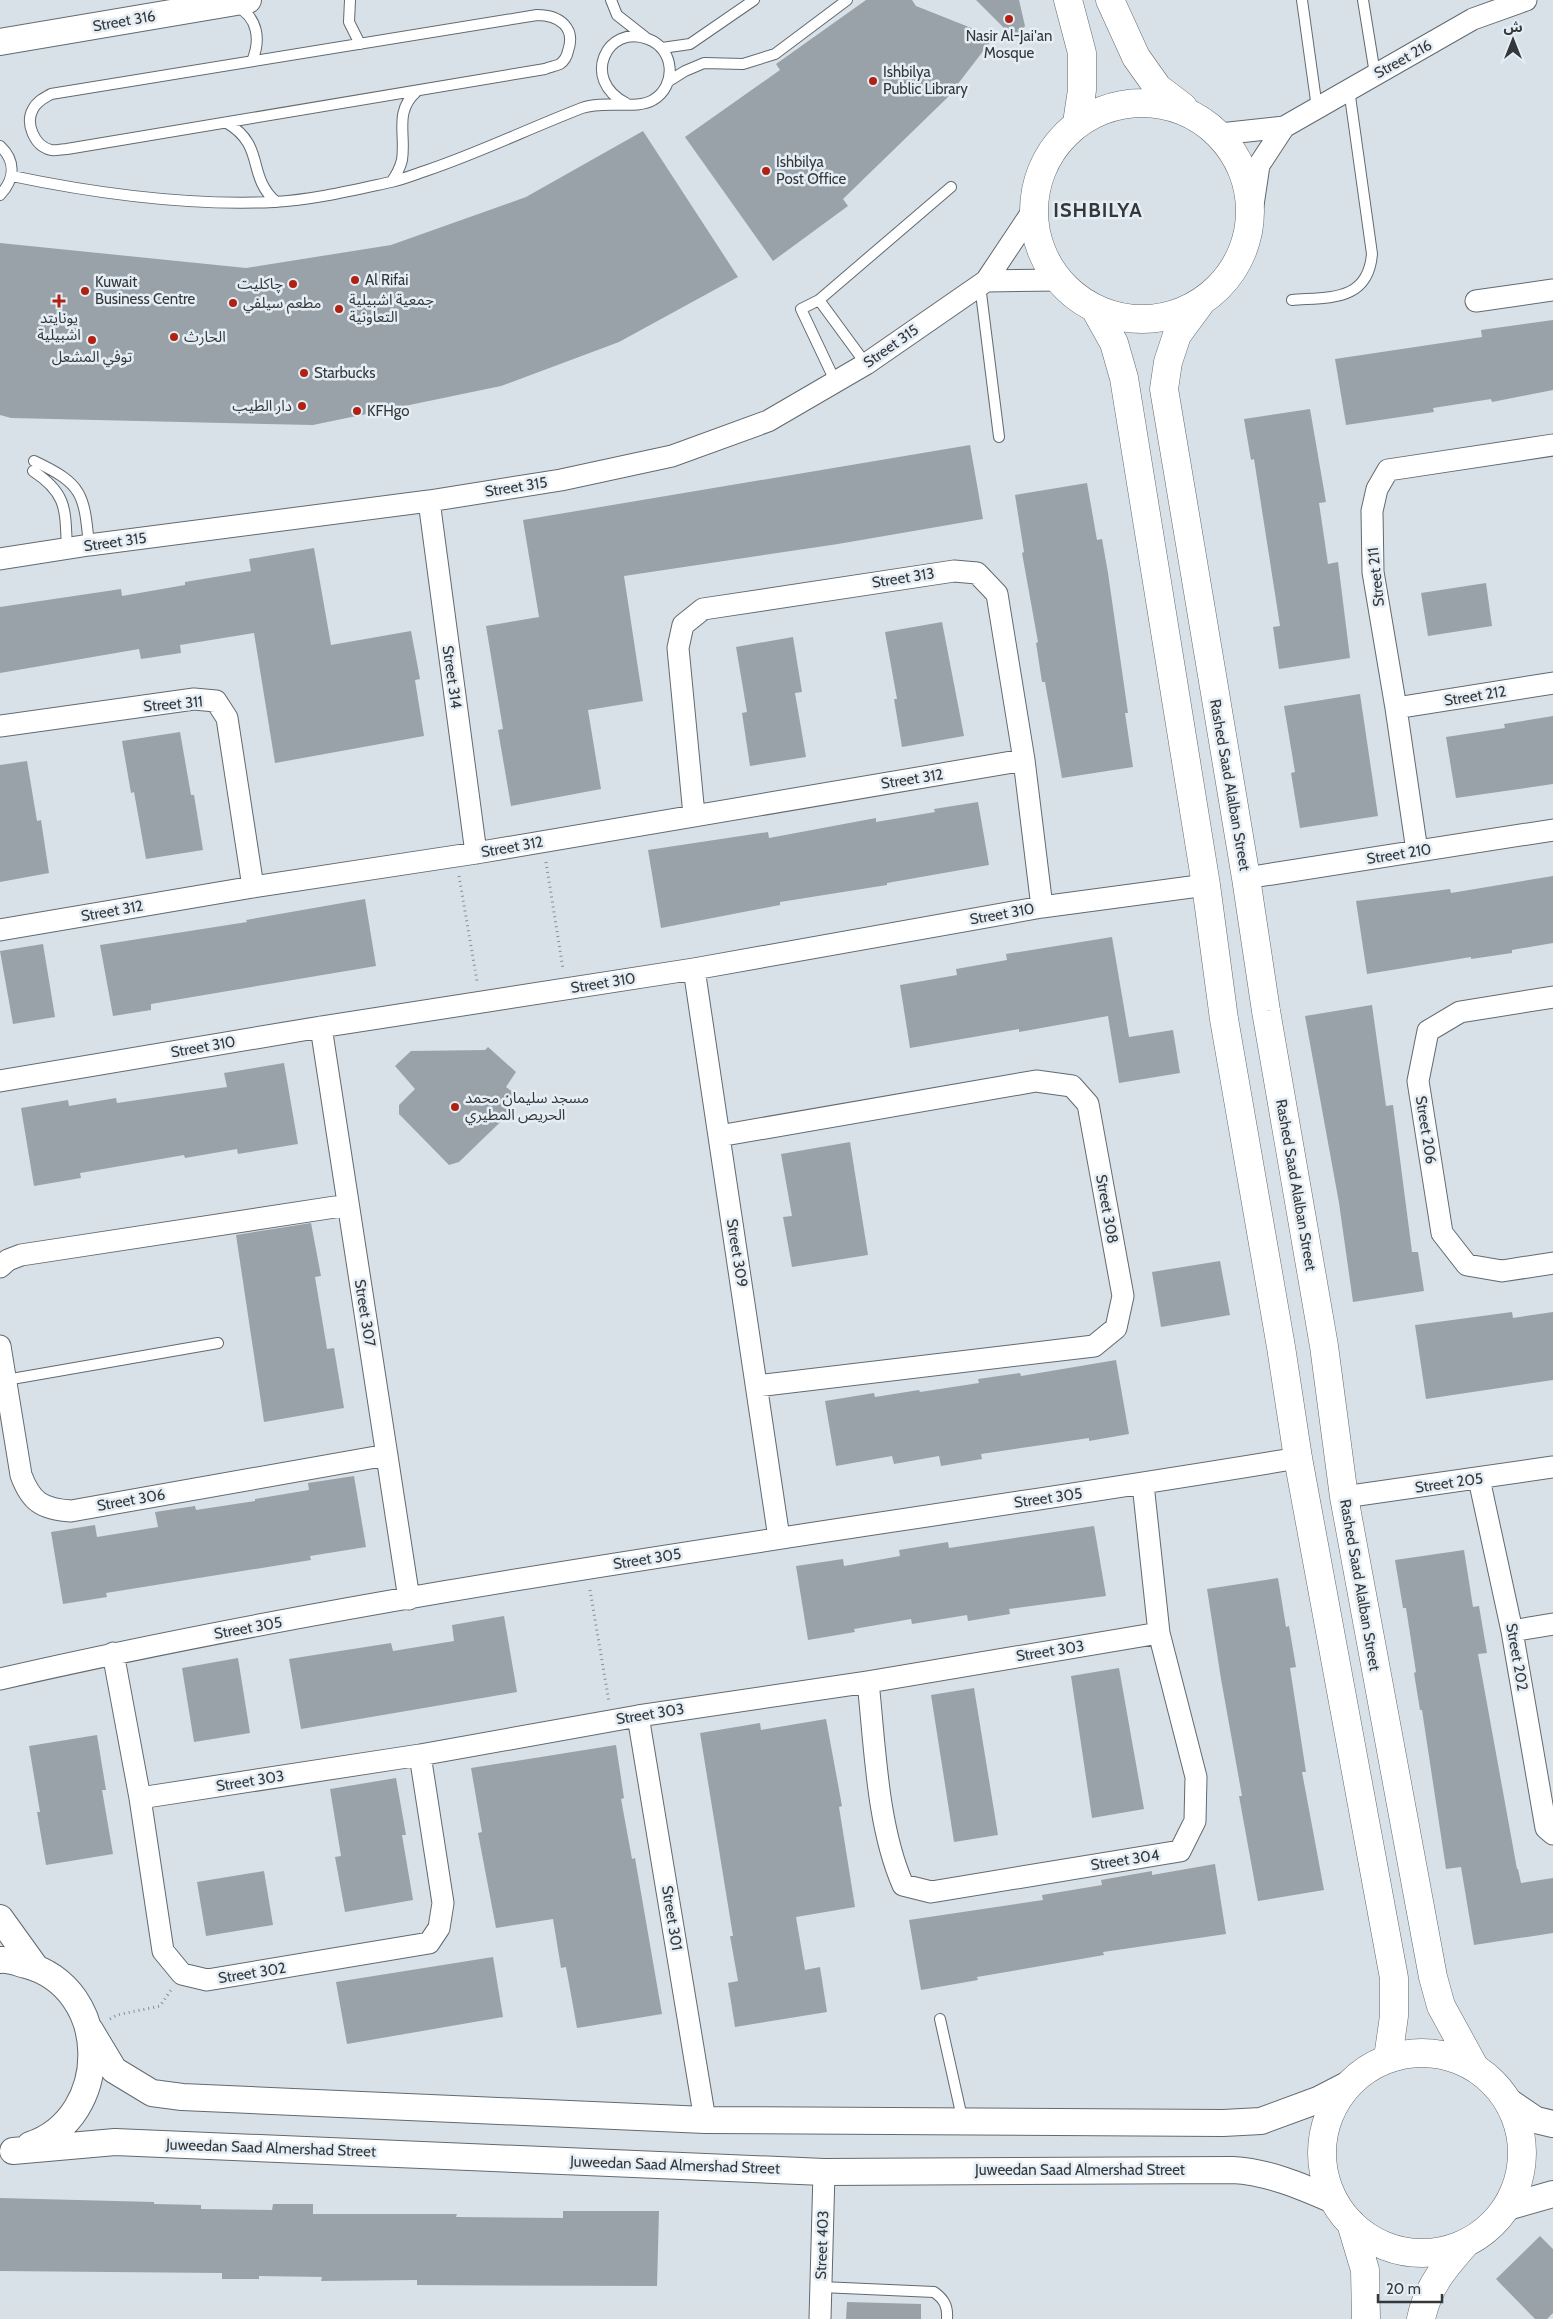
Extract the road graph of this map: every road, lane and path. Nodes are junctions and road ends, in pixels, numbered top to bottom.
1 (350, 0) edge
2 (611, 0) edge
3 (754, 0) edge
4 (847, 0) edge
5 (1068, 0) edge
6 (1110, 0) edge
7 (1302, 0) edge
8 (1363, 0) edge
9 (1526, 0) edge
10 (239, 2) edge
11 (646, 38) junction
12 (0, 42) edge
13 (360, 44) junction
14 (662, 48) junction
15 (252, 61) junction
16 (1375, 74) junction
17 (669, 81) junction
18 (1349, 88) junction
19 (417, 91) junction
20 (626, 103) junction
21 (1317, 108) junction
22 (1190, 113) junction
23 (227, 123) junction
24 (1077, 123) junction
25 (1284, 127) junction
26 (1220, 134) junction
27 (0, 146) edge
28 (12, 176) junction
29 (392, 181) junction
30 (951, 188) dead end
31 (0, 195) edge
32 (276, 202) junction
33 (1032, 212) junction
34 (1252, 212) junction
35 (1058, 280) junction
36 (983, 283) junction
37 (1553, 290) edge
38 (819, 300) junction
39 (1292, 300) dead end
40 (1202, 301) junction
41 (1476, 301) dead end
42 (1095, 309) junction
43 (866, 364) junction
44 (836, 383) junction
45 (998, 437) dead end
46 (1553, 445) edge
47 (428, 501) junction
48 (89, 545) junction
49 (67, 548) junction
50 (0, 559) edge
51 (1553, 683) edge
52 (1396, 708) junction
53 (0, 726) edge
54 (1024, 760) junction
55 (694, 815) junction
56 (1553, 830) edge
57 (542, 841) junction
58 (1417, 851) junction
59 (466, 855) junction
60 (1246, 878) junction
61 (1206, 885) junction
62 (253, 887) junction
63 (1042, 908) junction
64 (0, 930) edge
65 (694, 969) junction
66 (566, 988) junction
67 (1553, 997) edge
68 (480, 1002) junction
69 (1266, 1012) junction
70 (1224, 1019) junction
71 (321, 1027) junction
72 (0, 1081) edge
73 (719, 1136) junction
74 (348, 1205) junction
75 (1553, 1263) edge
76 (0, 1268) edge
77 (218, 1344) dead end
78 (0, 1346) edge
79 (1324, 1346) junction
80 (1281, 1347) junction
81 (6, 1380) junction
82 (757, 1386) junction
83 (386, 1455) junction
84 (1298, 1458) junction
85 (1553, 1467) edge
86 (1480, 1479) junction
87 (1143, 1484) junction
88 (1344, 1497) junction
89 (779, 1538) junction
90 (587, 1569) junction
91 (409, 1599) junction
92 (1553, 1624) edge
93 (1512, 1631) junction
94 (1160, 1633) junction
95 (113, 1653) junction
96 (0, 1679) edge
97 (868, 1682) junction
98 (638, 1716) junction
99 (612, 1720) junction
100 (420, 1755) junction
101 (140, 1798) junction
102 (1553, 1834) edge
103 (0, 1918) edge
104 (0, 1960) edge
105 (36, 1968) junction
106 (182, 1974) junction
107 (940, 2020) dead end
108 (90, 2030) junction
109 (1388, 2058) junction
110 (1475, 2068) junction
111 (1349, 2084) junction
112 (1508, 2101) junction
113 (705, 2120) junction
114 (963, 2123) junction
115 (1553, 2124) edge
116 (6, 2151) edge
117 (824, 2172) junction
118 (1553, 2194) edge
119 (1334, 2200) junction
120 (1506, 2206) junction
121 (1351, 2223) junction
122 (1466, 2243) junction
123 (821, 2287) junction
124 (820, 2319) edge
125 (947, 2319) edge
126 (1366, 2319) edge
127 (1420, 2319) edge

1 - 13 lane
2 - 11 lane
3 - 14 lane
4 - 17 lane
5 - 24 main road
6 - 22 main road
7 - 21 lane
8 - 16 lane
9 - 16 street, Street 216
10 - 12 street, Street 316
10 - 15 lane
11 - 14 lane
11 - 20 lane
13 - 15 lane
13 - 19 lane
14 - 17 lane
15 - 23 lane
16 - 18 street, Street 216
17 - 20 lane
18 - 21 street, Street 216
18 - 39 lane
19 - 23 lane
19 - 29 lane
20 - 29 lane
21 - 25 street, Street 216
22 - 24 main road
22 - 26 main road
23 - 32 lane
24 - 33 main road
25 - 26 street, Street 216
25 - 34 street, Street 216
26 - 34 main road
27 - 28 lane
28 - 31 lane
28 - 32 lane
29 - 32 lane
30 - 38 lane
33 - 35 main road
33 - 36 street, Street 315
34 - 40 main road
35 - 36 street
35 - 42 main road
36 - 43 street, Street 315
36 - 45 lane
37 - 41 street
38 - 43 lane
38 - 44 lane
40 - 42 main road
40 - 60 main road, Rashed Saad Alalban Street
42 - 61 main road
43 - 44 street, Street 315
44 - 47 street, Street 315
46 - 52 street, Street 211
47 - 48 street, Street 315
47 - 59 street, Street 314
48 - 49 street, Street 315
48 - 49 lane
49 - 50 street, Street 315
51 - 52 street, Street 212
52 - 58 street, Street 211
53 - 62 street, Street 311
54 - 55 street, Street 312
54 - 55 street, Street 313
54 - 63 street, Street 313
55 - 57 street, Street 312
56 - 58 street, Street 210
57 - 59 street, Street 312
57 - 66 path
58 - 60 street, Street 210
59 - 62 street, Street 312
59 - 68 path
60 - 69 main road, Rashed Saad Alalban Street
61 - 63 street, Street 310
61 - 70 main road
62 - 64 street, Street 312
63 - 65 street, Street 310
65 - 66 street, Street 310
65 - 73 street, Street 309
66 - 68 street, Street 310
67 - 75 street, Street 206
68 - 71 street, Street 310
69 - 70 main road
69 - 79 main road, Rashed Saad Alalban Street
70 - 80 main road
71 - 72 street, Street 310
71 - 74 street, Street 307
73 - 82 street, Street 309
73 - 82 street, Street 308
74 - 76 street
74 - 83 street, Street 307
77 - 81 lane
78 - 81 street, Street 306
79 - 80 main road
79 - 88 main road, Rashed Saad Alalban Street
80 - 84 main road
81 - 83 street, Street 306
82 - 89 street, Street 309
83 - 91 street, Street 307
84 - 87 street, Street 305
84 - 109 main road
85 - 86 street, Street 205
86 - 88 street, Street 205
86 - 93 street, Street 202
87 - 89 street, Street 305
87 - 94 street, Street 304
88 - 110 main road, Rashed Saad Alalban Street
89 - 90 street, Street 305
90 - 91 street, Street 305
90 - 99 path
91 - 95 street, Street 305
92 - 93 street
93 - 102 street, Street 202
94 - 97 street, Street 303
94 - 97 street, Street 304
95 - 96 street, Street 305
95 - 101 street
97 - 98 street, Street 303
98 - 99 street, Street 303
98 - 113 street, Street 301
99 - 100 street, Street 303
100 - 101 street, Street 303
100 - 106 street, Street 302
101 - 106 street
103 - 105 street
104 - 105 street
105 - 108 street
106 - 108 path
107 - 114 lane
108 - 113 street
108 - 116 street
109 - 110 main road
109 - 111 main road
110 - 112 main road
111 - 114 street
111 - 119 main road
112 - 115 street
112 - 120 main road
113 - 114 street
116 - 117 street, Juweedan Saad Almershad Street
117 - 119 street, Juweedan Saad Almershad Street
117 - 123 street, Street 403
118 - 120 street
119 - 121 main road
120 - 122 main road
121 - 122 main road
121 - 126 main road
122 - 127 main road
123 - 124 street, Street 403
123 - 125 lane

